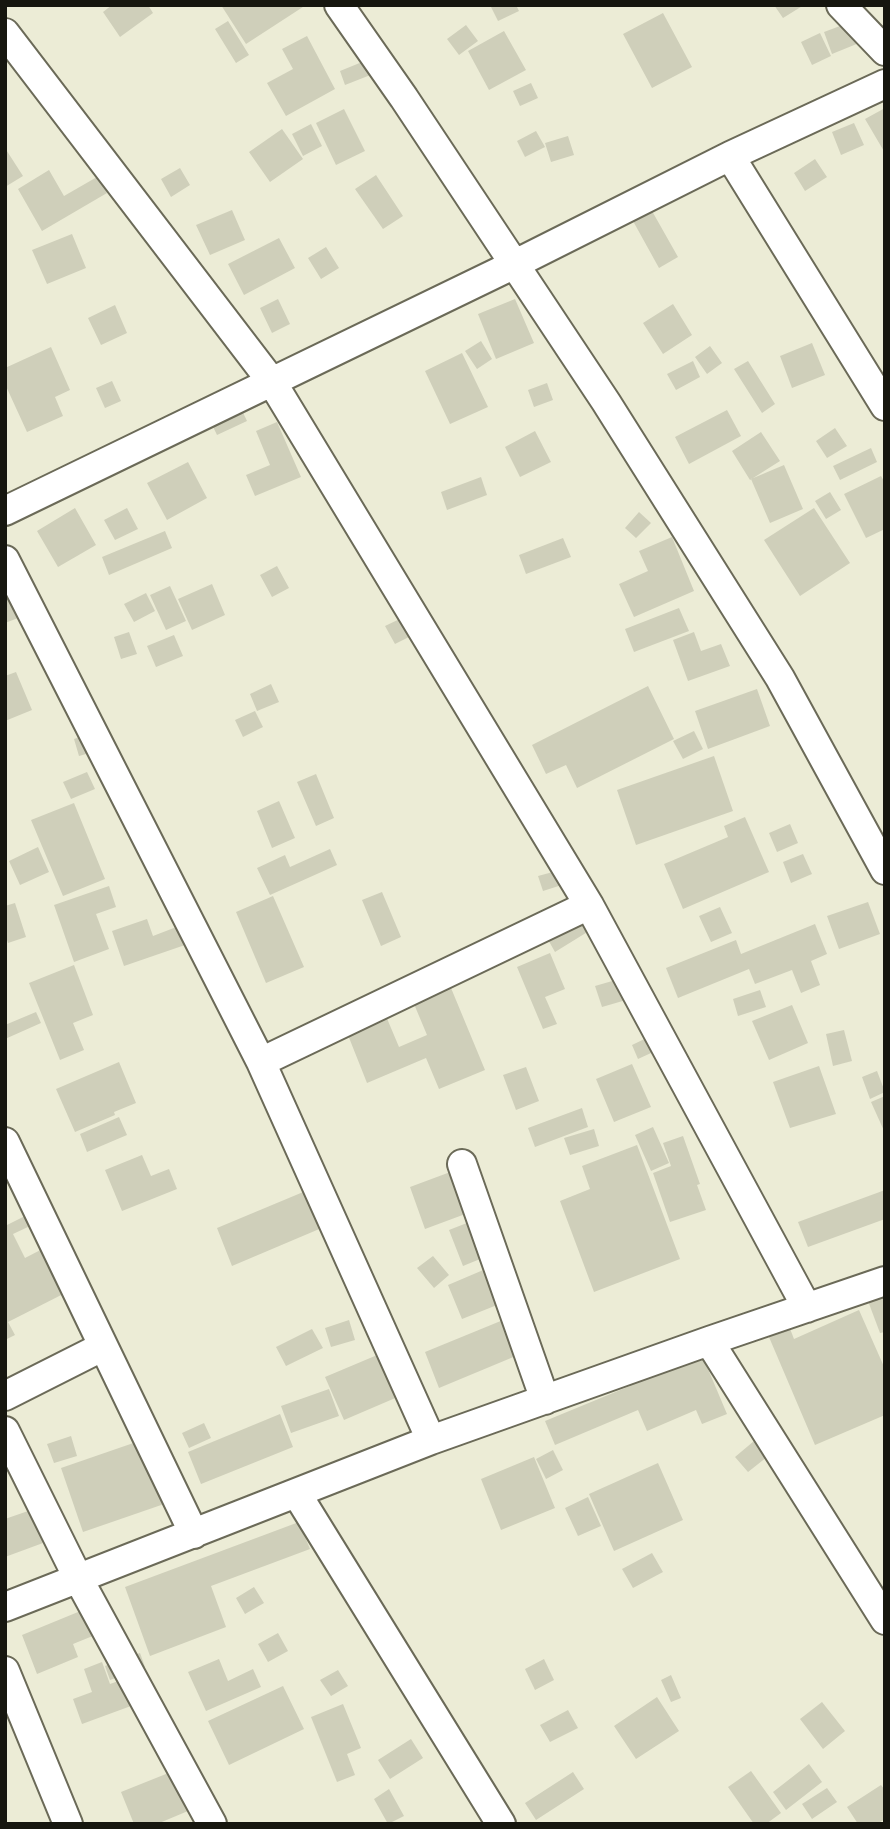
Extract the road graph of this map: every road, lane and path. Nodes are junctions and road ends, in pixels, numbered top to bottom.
1 (339, 5) edge
2 (841, 5) edge
3 (5, 33) edge
4 (885, 51) edge
5 (885, 84) edge
6 (730, 156) junction
7 (515, 264) junction
8 (272, 382) junction
9 (885, 406) edge
10 (5, 511) edge
11 (5, 560) edge
12 (885, 870) edge
13 (589, 905) junction
14 (261, 1062) junction
15 (5, 1142) edge
16 (462, 1164) dead end
17 (885, 1281) edge
18 (807, 1308) junction
19 (709, 1341) junction
20 (102, 1347) junction
21 (5, 1396) edge
22 (544, 1400) junction
23 (5, 1431) edge
24 (431, 1440) junction
25 (297, 1493) junction
26 (194, 1534) junction
27 (78, 1578) junction
28 (5, 1607) edge
29 (885, 1620) edge
30 (5, 1671) edge
31 (68, 1824) edge
32 (212, 1824) edge
33 (501, 1824) edge

1 - 7 street
2 - 4 street
3 - 8 street
5 - 6 street
6 - 7 street
6 - 9 street
7 - 8 street
7 - 12 street
8 - 10 street
8 - 13 street
11 - 14 street
13 - 14 street
13 - 18 street
14 - 24 street
15 - 20 street
16 - 22 street
17 - 18 street
18 - 19 street
19 - 22 street
19 - 29 street
20 - 21 street
20 - 26 street
22 - 24 street
23 - 27 street
24 - 25 street
25 - 26 street
25 - 33 street
26 - 27 street
27 - 28 street
27 - 32 street
30 - 31 street

